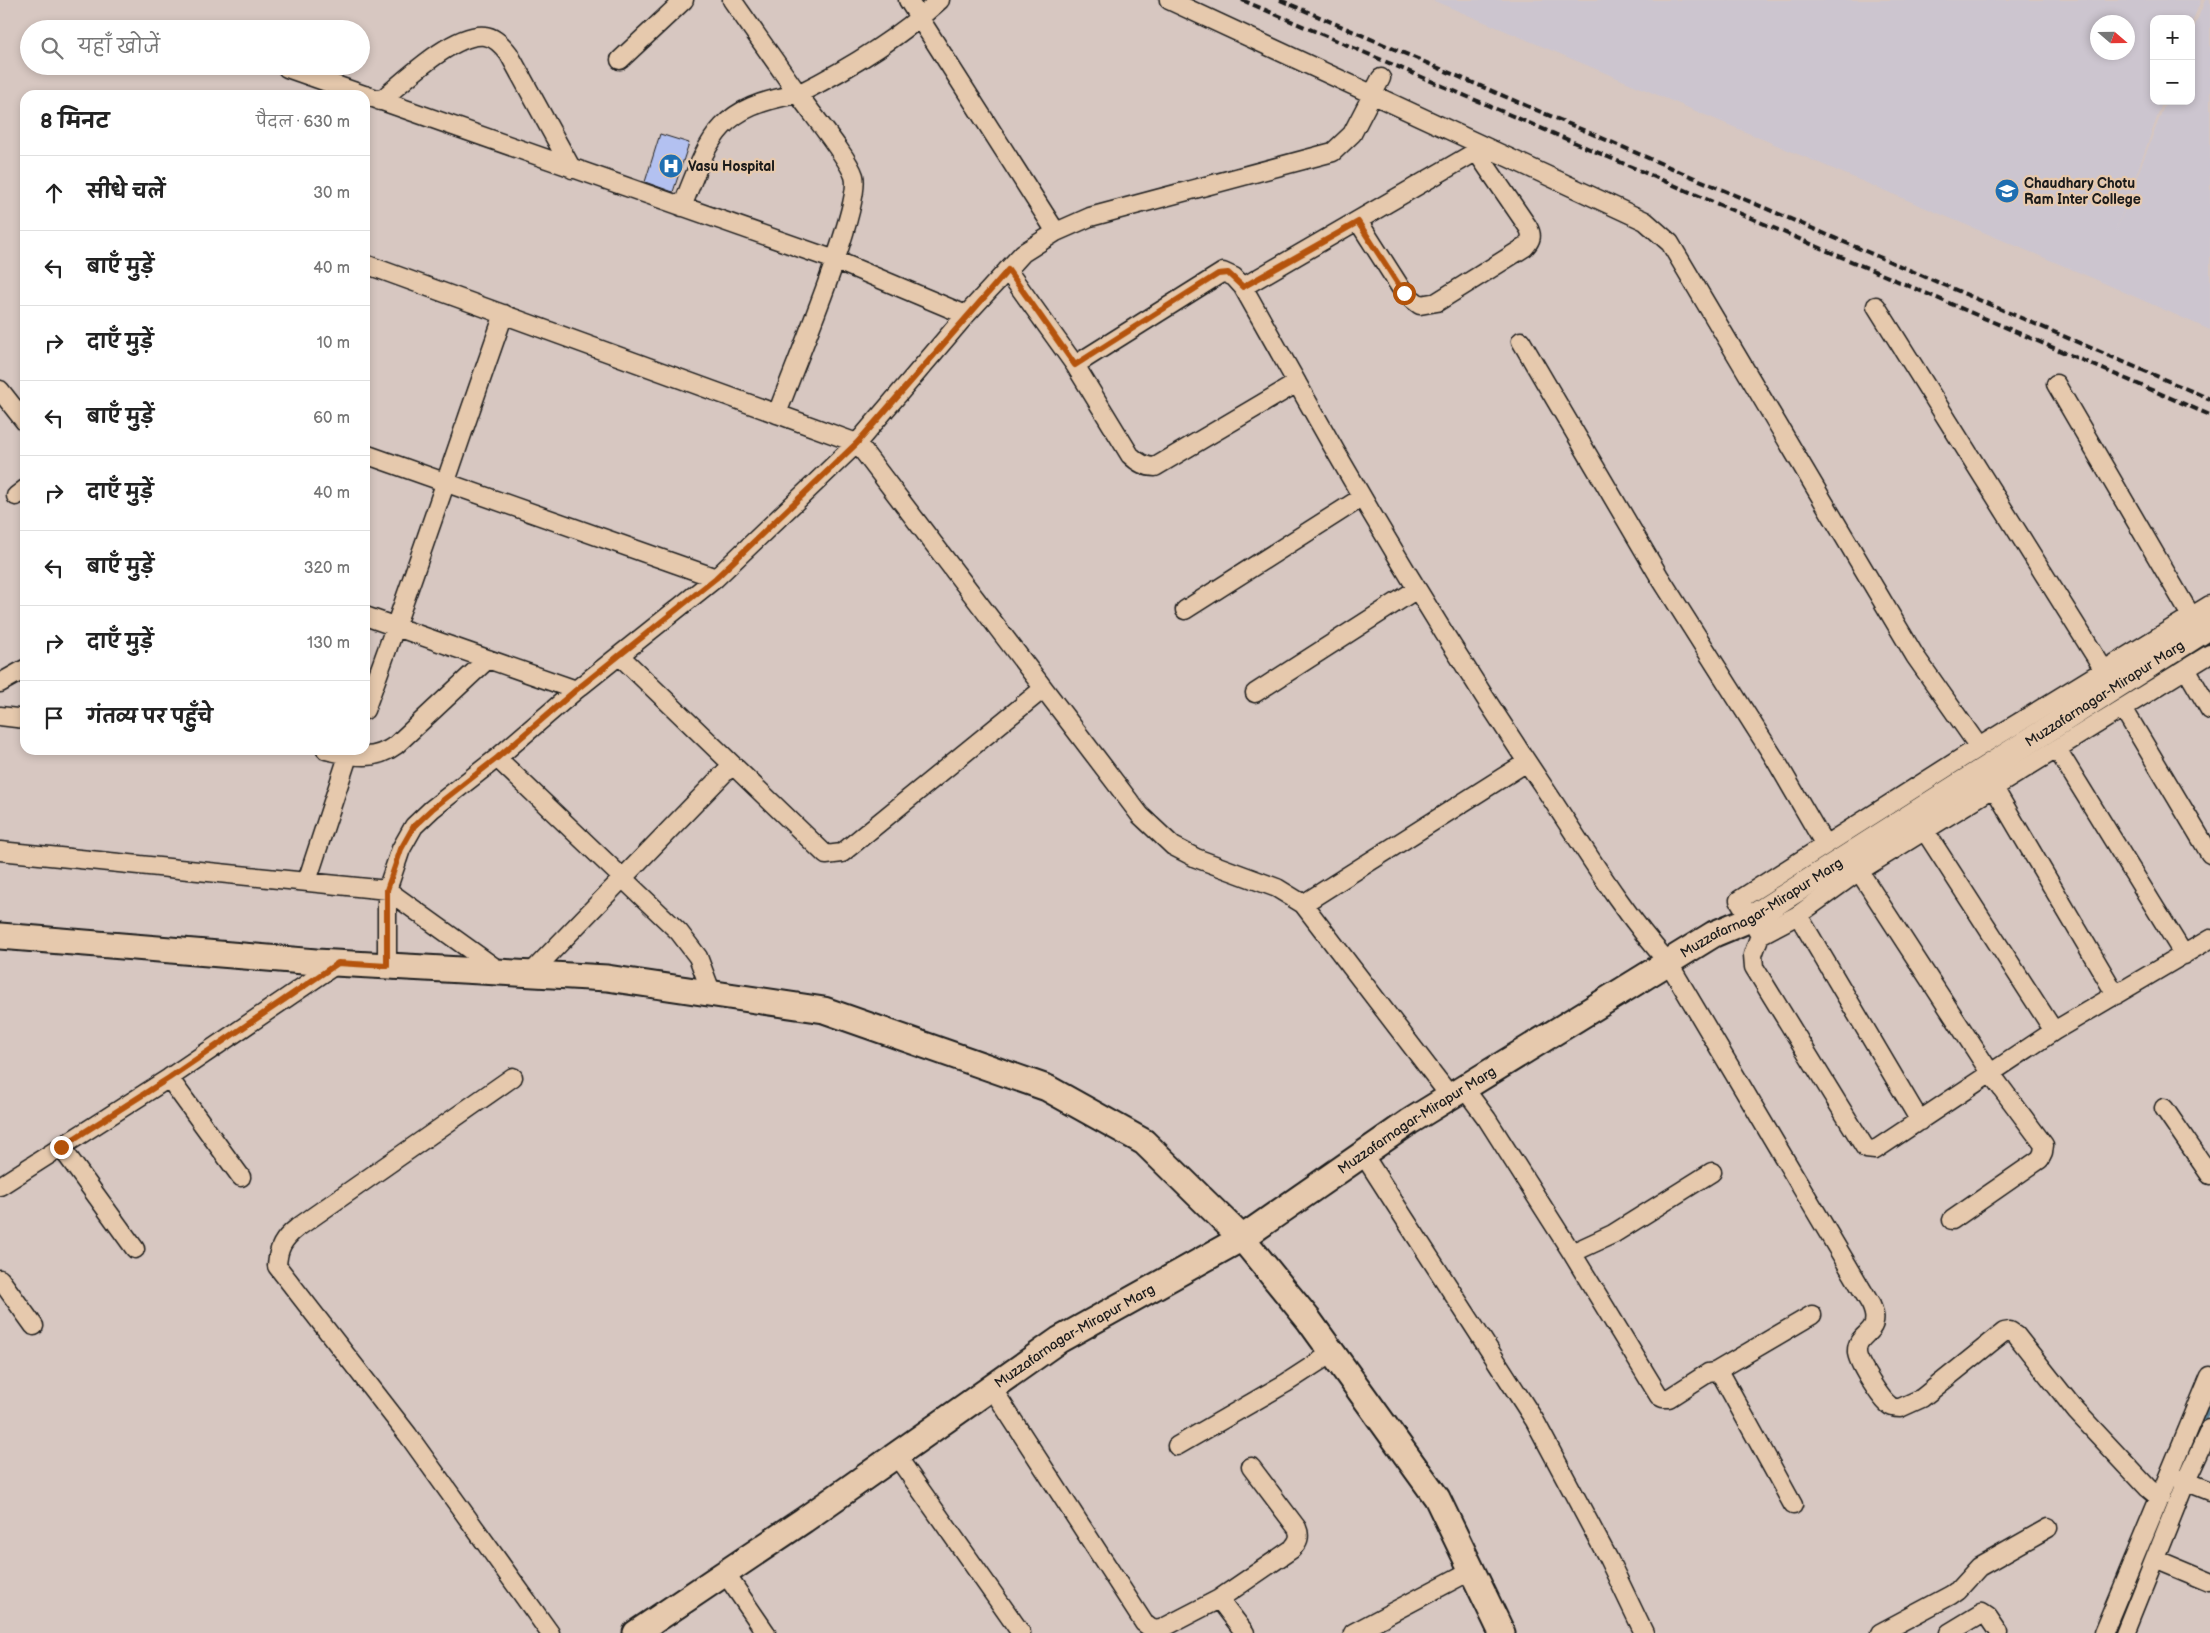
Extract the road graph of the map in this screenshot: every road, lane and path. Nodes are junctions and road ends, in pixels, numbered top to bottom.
1 (684, 0) edge
2 (732, 0) edge
3 (908, 0) edge
4 (940, 0) edge
5 (1169, 0) edge
6 (919, 20) junction
7 (620, 60) dead end
8 (307, 75) edge
9 (1377, 86) junction
10 (350, 90) edge
11 (798, 94) junction
12 (370, 97) edge
13 (1481, 149) junction
14 (572, 169) junction
15 (682, 207) junction
16 (1358, 222) junction
17 (1056, 232) junction
18 (835, 260) junction
19 (370, 266) edge
20 (1008, 270) junction
21 (1243, 287) junction
22 (1876, 306) dead end
23 (504, 314) junction
24 (966, 315) junction
25 (1521, 341) dead end
26 (1075, 365) junction
27 (1297, 383) junction
28 (2056, 384) dead end
29 (0, 390) edge
30 (777, 414) junction
31 (20, 416) edge
32 (857, 443) junction
33 (370, 456) edge
34 (444, 483) junction
35 (1361, 498) junction
36 (716, 578) junction
37 (1416, 589) junction
38 (2210, 605) edge
39 (1185, 610) dead end
40 (370, 618) edge
41 (2201, 621) edge
42 (396, 628) junction
43 (2210, 654) edge
44 (620, 656) junction
45 (488, 660) junction
46 (2186, 669) junction
47 (2104, 670) junction
48 (20, 672) edge
49 (0, 683) edge
50 (1043, 689) junction
51 (576, 690) junction
52 (1255, 693) dead end
53 (370, 697) edge
54 (2123, 708) junction
55 (2210, 710) edge
56 (0, 716) edge
57 (20, 718) edge
58 (1978, 747) junction
59 (2057, 749) junction
60 (348, 755) edge
61 (366, 755) edge
62 (497, 758) junction
63 (1527, 762) junction
64 (731, 766) junction
65 (1994, 788) junction
66 (1925, 830) junction
67 (1825, 845) junction
68 (0, 850) edge
69 (2210, 854) edge
70 (1860, 871) junction
71 (623, 878) junction
72 (306, 881) junction
73 (387, 890) junction
74 (1303, 904) junction
75 (1798, 915) junction
76 (1755, 927) junction
77 (0, 936) edge
78 (2210, 938) edge
79 (2184, 955) junction
80 (1668, 962) junction
81 (338, 963) junction
82 (387, 966) junction
83 (502, 972) junction
84 (530, 974) junction
85 (712, 994) junction
86 (2116, 995) junction
87 (2054, 1031) junction
88 (1991, 1074) junction
89 (513, 1077) dead end
90 (169, 1078) junction
91 (1457, 1092) junction
92 (2164, 1108) dead end
93 (1920, 1121) junction
94 (61, 1147) junction
95 (1363, 1154) junction
96 (1712, 1172) dead end
97 (2210, 1175) edge
98 (241, 1177) dead end
99 (0, 1186) edge
100 (1952, 1220) dead end
101 (1242, 1238) junction
102 (135, 1249) dead end
103 (1572, 1253) junction
104 (0, 1279) edge
105 (1812, 1315) dead end
106 (34, 1326) dead end
107 (1332, 1353) junction
108 (1715, 1372) junction
109 (2210, 1376) edge
110 (992, 1388) junction
111 (2210, 1429) edge
112 (1178, 1446) dead end
113 (896, 1455) junction
114 (1251, 1467) dead end
115 (2169, 1475) junction
116 (2186, 1481) junction
117 (2210, 1492) edge
118 (2160, 1498) junction
119 (1793, 1505) dead end
120 (2048, 1528) dead end
121 (2155, 1558) junction
122 (1472, 1570) junction
123 (725, 1573) junction
124 (2210, 1582) edge
125 (1219, 1599) junction
126 (550, 1633) edge
127 (636, 1633) edge
128 (766, 1633) edge
129 (1021, 1633) edge
130 (1245, 1633) edge
131 (1353, 1633) edge
132 (1502, 1633) edge
133 (1644, 1633) edge
134 (1880, 1633) edge
135 (1949, 1633) edge
136 (1999, 1633) edge
137 (2103, 1633) edge
138 (2126, 1633) edge

1 - 7 street
2 - 11 street
3 - 6 street
4 - 6 street
5 - 9 street
6 - 11 street
6 - 17 street
8 - 10 street
9 - 13 street
9 - 17 street
11 - 15 street
11 - 18 street
12 - 14 street
12 - 14 street
13 - 16 street
13 - 16 street
13 - 58 street
14 - 15 street
15 - 18 street
16 - 21 street
17 - 20 street
18 - 24 street
18 - 30 street
19 - 23 street
20 - 24 street
20 - 26 street
21 - 26 street
21 - 27 street
22 - 47 street
23 - 30 street
23 - 34 street
24 - 32 street
25 - 67 street
26 - 27 street
27 - 35 street
28 - 41 street
29 - 31 street
30 - 32 street
32 - 36 street
32 - 50 street
33 - 34 street
34 - 36 street
34 - 42 street
35 - 37 street
35 - 39 street
36 - 44 street
37 - 52 street
37 - 63 street
38 - 41 street
40 - 42 street
41 - 47 street
41 - 76 main road, Muzzafarnagar-Mirapur Marg
42 - 45 street
42 - 53 street
43 - 46 street
44 - 51 street
44 - 64 street
45 - 51 street
45 - 61 street
46 - 54 street
46 - 55 street
47 - 58 street
48 - 49 street
50 - 64 street
50 - 74 street
51 - 62 street
54 - 59 street
54 - 69 street
56 - 57 street
58 - 67 street
59 - 65 street
59 - 79 street
60 - 72 street
62 - 71 street
62 - 73 street
63 - 74 street
63 - 80 street
64 - 71 street
65 - 66 street
65 - 86 street
66 - 70 street
66 - 87 street
67 - 76 street
68 - 72 street
70 - 75 street
70 - 88 street
71 - 84 street
71 - 85 street
72 - 73 street
73 - 82 street
73 - 83 street
74 - 91 street
75 - 76 street
75 - 93 street
76 - 80 main road, Muzzafarnagar-Mirapur Marg
76 - 93 street
77 - 81 main road
78 - 79 street
79 - 86 street
80 - 91 main road, Muzzafarnagar-Mirapur Marg
80 - 118 street
81 - 82 main road
81 - 90 street
82 - 83 main road
83 - 84 main road
84 - 85 main road
85 - 101 main road
86 - 87 street
87 - 88 street
88 - 93 street
88 - 100 street
89 - 126 street
90 - 94 street
90 - 98 street
91 - 95 main road, Muzzafarnagar-Mirapur Marg
91 - 103 street
92 - 97 street
94 - 99 street
94 - 102 street
95 - 101 main road, Muzzafarnagar-Mirapur Marg
95 - 133 street
96 - 103 street
101 - 107 main road
101 - 110 main road, Muzzafarnagar-Mirapur Marg
103 - 108 street
104 - 106 street
105 - 108 street
107 - 112 street
107 - 122 main road
108 - 119 street
109 - 115 street
110 - 113 main road, Muzzafarnagar-Mirapur Marg
110 - 125 street
111 - 116 street
113 - 123 main road, Muzzafarnagar-Mirapur Marg
113 - 129 street
114 - 125 street
115 - 116 street
115 - 118 street
116 - 117 street
116 - 121 street
118 - 137 street
120 - 134 street
121 - 124 street
121 - 138 street
122 - 131 street
122 - 132 main road
123 - 127 main road, Muzzafarnagar-Mirapur Marg
123 - 128 street
125 - 130 street
135 - 136 street

